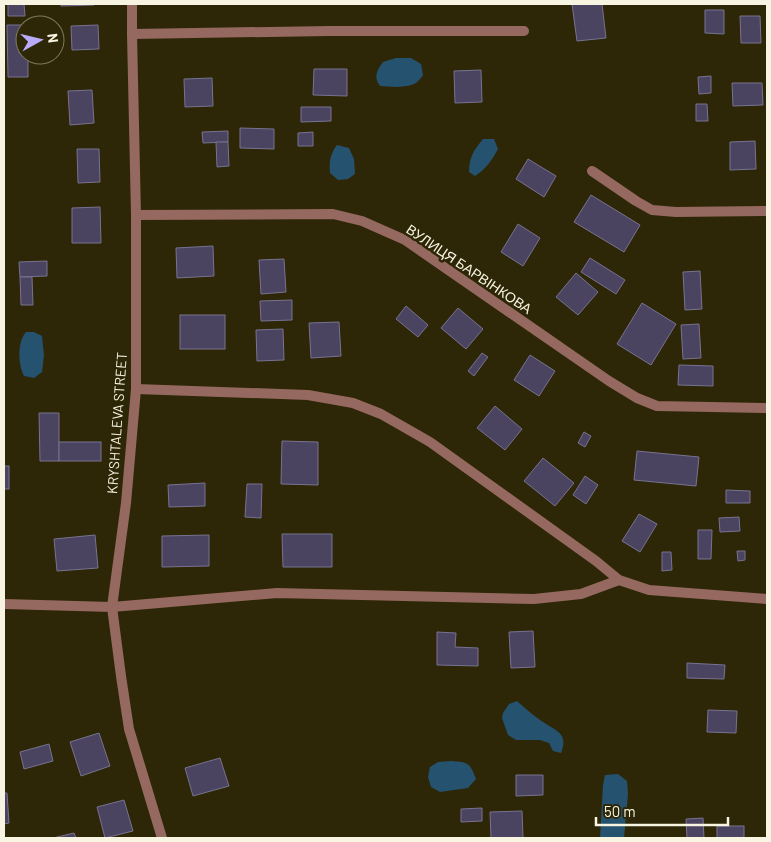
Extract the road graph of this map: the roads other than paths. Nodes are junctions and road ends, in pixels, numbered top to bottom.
1 (132, 4) edge
2 (524, 31) dead end
3 (132, 34) junction
4 (592, 171) dead end
5 (767, 211) edge
6 (136, 215) junction
7 (136, 389) junction
8 (767, 408) edge
9 (619, 580) junction
10 (767, 599) edge
11 (4, 604) edge
12 (112, 607) junction
13 (162, 838) edge

1 - 3 street, KRYSHTALEVA STREET
2 - 3 street
3 - 6 street, KRYSHTALEVA STREET
4 - 5 street
6 - 7 street, KRYSHTALEVA STREET
6 - 8 street, ВУЛИЦЯ БАРВІНКОВА
7 - 9 street
7 - 12 street, KRYSHTALEVA STREET
9 - 10 street
9 - 12 street
11 - 12 street
12 - 13 street, KRYSHTALEVA STREET

